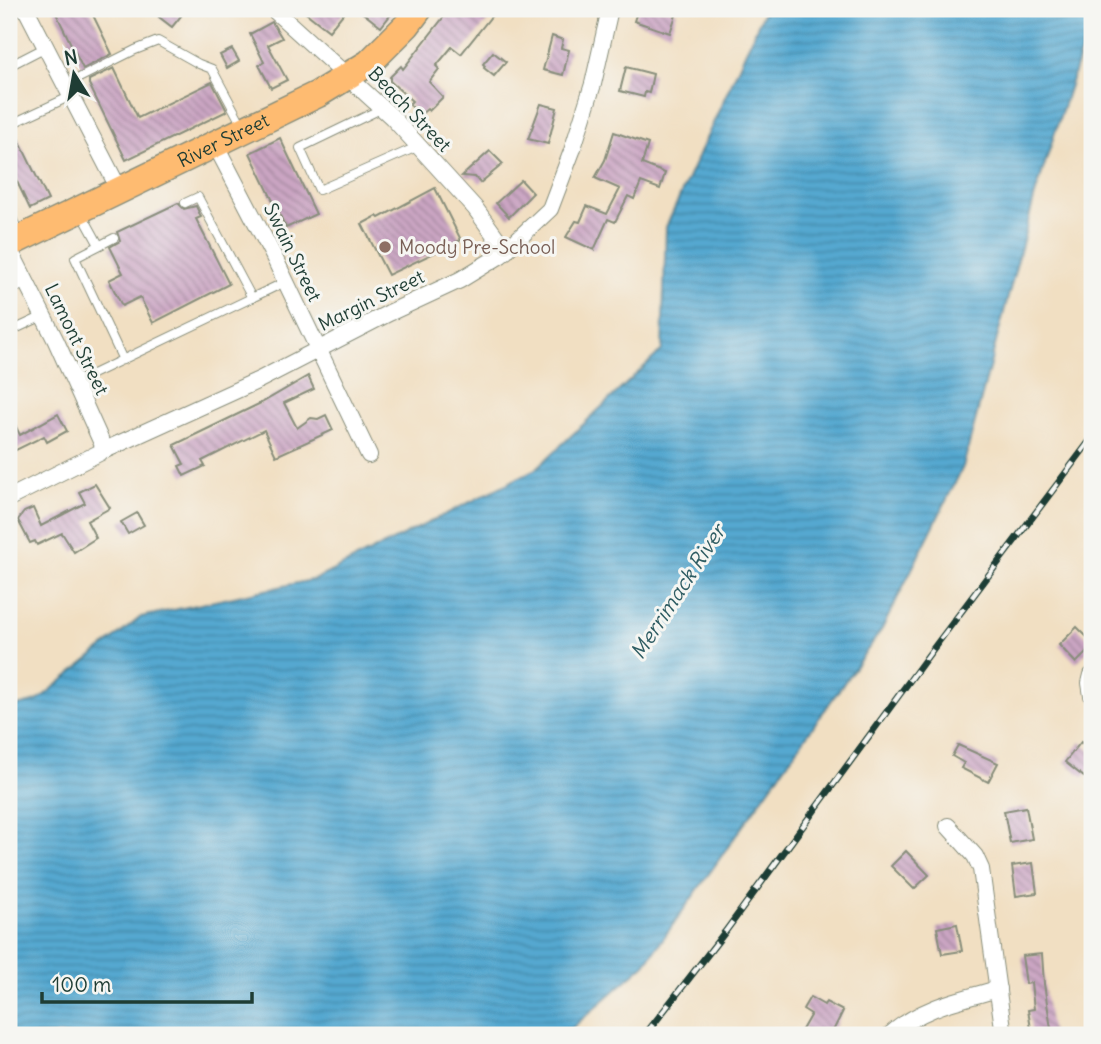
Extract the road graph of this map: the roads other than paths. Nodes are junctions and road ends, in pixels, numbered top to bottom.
1 (26, 9) edge
2 (273, 9) edge
3 (419, 9) edge
4 (610, 9) edge
5 (46, 47) junction
6 (9, 66) edge
7 (348, 76) junction
8 (68, 91) junction
9 (383, 108) junction
10 (11, 124) dead end
11 (245, 130) junction
12 (215, 144) junction
13 (419, 146) junction
14 (120, 191) junction
15 (185, 203) dead end
16 (80, 210) junction
17 (9, 211) edge
18 (114, 238) dead end
19 (13, 243) edge
20 (99, 245) junction
21 (506, 251) junction
22 (285, 282) junction
23 (27, 283) junction
24 (9, 291) edge
25 (252, 298) junction
26 (43, 316) junction
27 (9, 332) edge
28 (318, 349) junction
29 (123, 360) junction
30 (76, 382) junction
31 (105, 450) junction
32 (369, 455) dead end
33 (9, 498) edge
34 (1092, 675) edge
35 (1092, 696) edge
36 (948, 826) dead end
37 (998, 989) junction
38 (890, 1035) edge
39 (1004, 1035) edge

1 - 5 street
2 - 7 street, Beach Street
3 - 7 main road, River Street
4 - 21 street, Margin Street
5 - 6 lane
5 - 8 street
7 - 9 street, Beach Street
7 - 11 main road, River Street
8 - 10 lane
8 - 11 lane
8 - 14 street
9 - 13 street, Beach Street
9 - 13 lane
11 - 12 main road, River Street
12 - 14 main road, River Street
12 - 22 street, Swain Street
13 - 21 street, Beach Street
14 - 16 main road, River Street
15 - 25 lane
16 - 19 main road, River Street
16 - 20 lane
17 - 19 lane
18 - 20 lane
19 - 23 street, Lamont Street
20 - 29 lane
21 - 28 street, Margin Street
22 - 25 lane
22 - 28 street, Swain Street
23 - 24 lane
23 - 26 street, Lamont Street
25 - 29 lane
26 - 27 lane
26 - 30 street, Lamont Street
28 - 31 street, Margin Street
28 - 32 street, Swain Street
29 - 30 lane
30 - 31 street, Lamont Street
31 - 33 street, Margin Street
34 - 35 street
36 - 37 street
37 - 38 street
37 - 39 street

